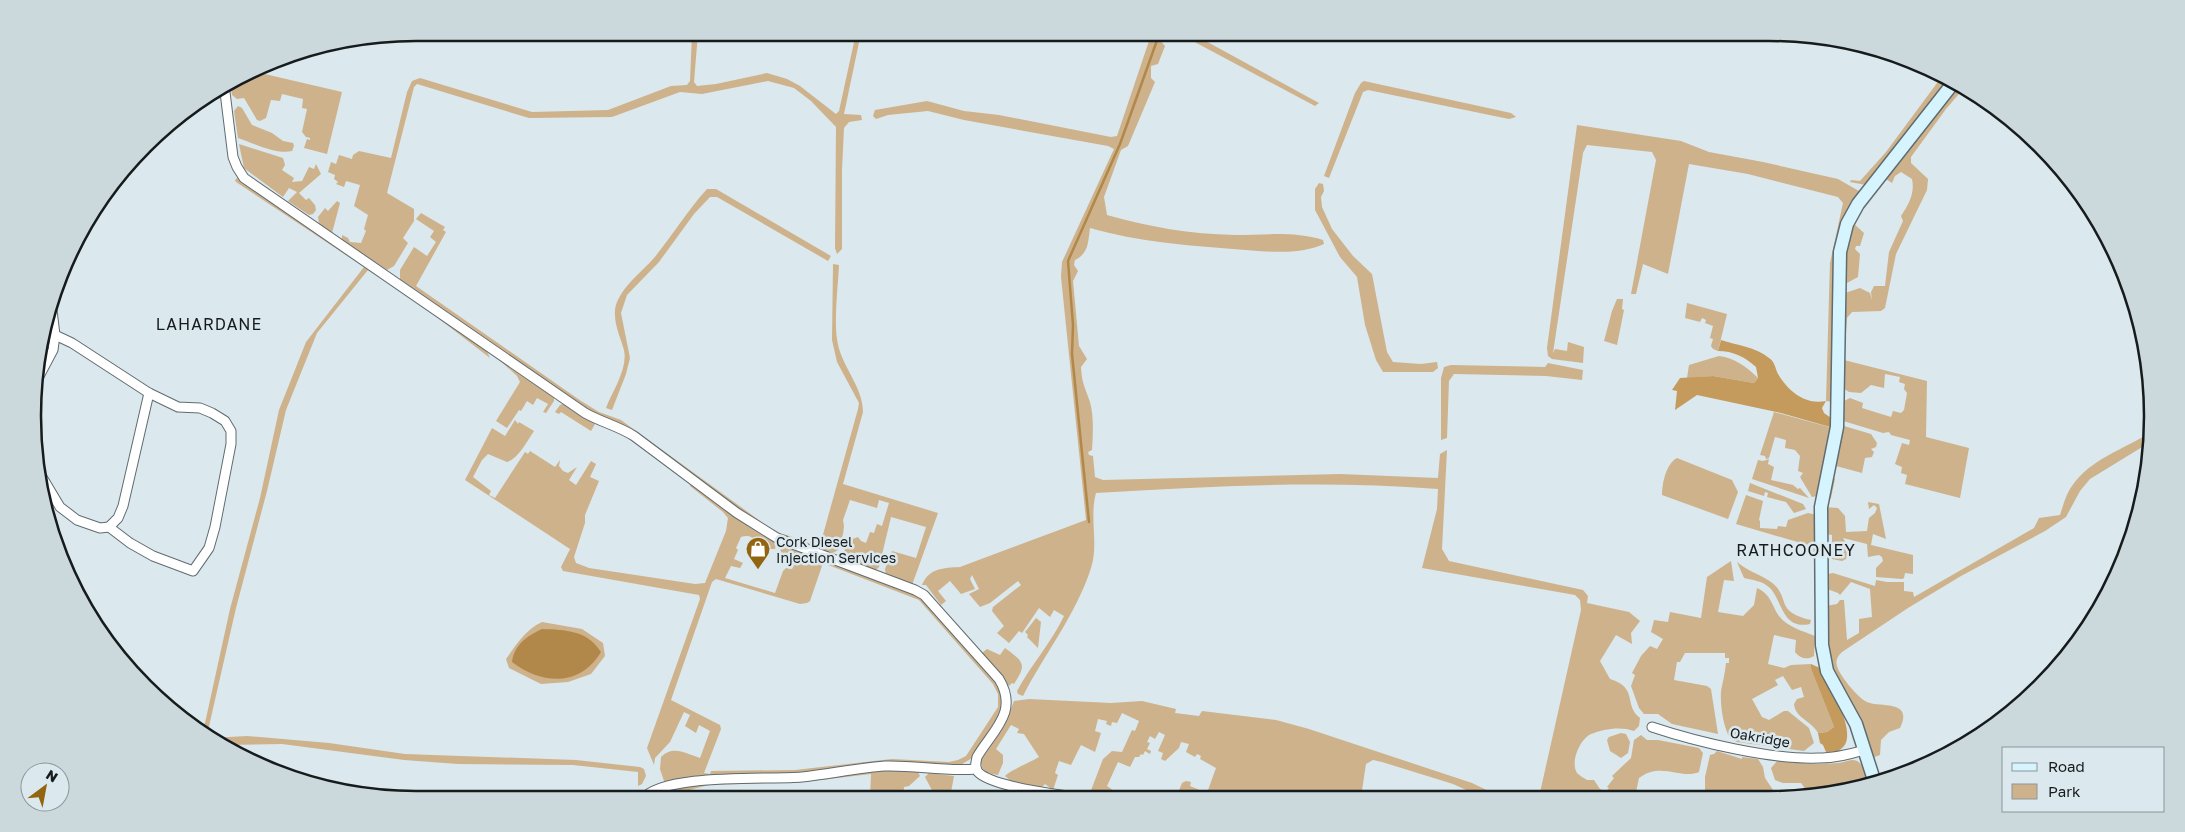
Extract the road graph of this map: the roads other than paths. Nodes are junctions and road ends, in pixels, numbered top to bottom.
1 (1950, 88) edge
2 (225, 93) edge
3 (53, 323) edge
4 (50, 334) edge
5 (54, 335) junction
6 (44, 368) edge
7 (149, 394) junction
8 (48, 486) edge
9 (108, 528) junction
10 (1652, 727) dead end
11 (1865, 750) junction
12 (976, 768) junction
13 (1873, 776) edge
14 (653, 791) edge
15 (1038, 791) edge

1 - 11 street
2 - 12 street
3 - 5 street
4 - 5 street
5 - 6 street
5 - 7 street
7 - 9 street
7 - 9 street
8 - 9 street
10 - 11 street, Oakridge
11 - 13 street
12 - 14 street
12 - 15 street

